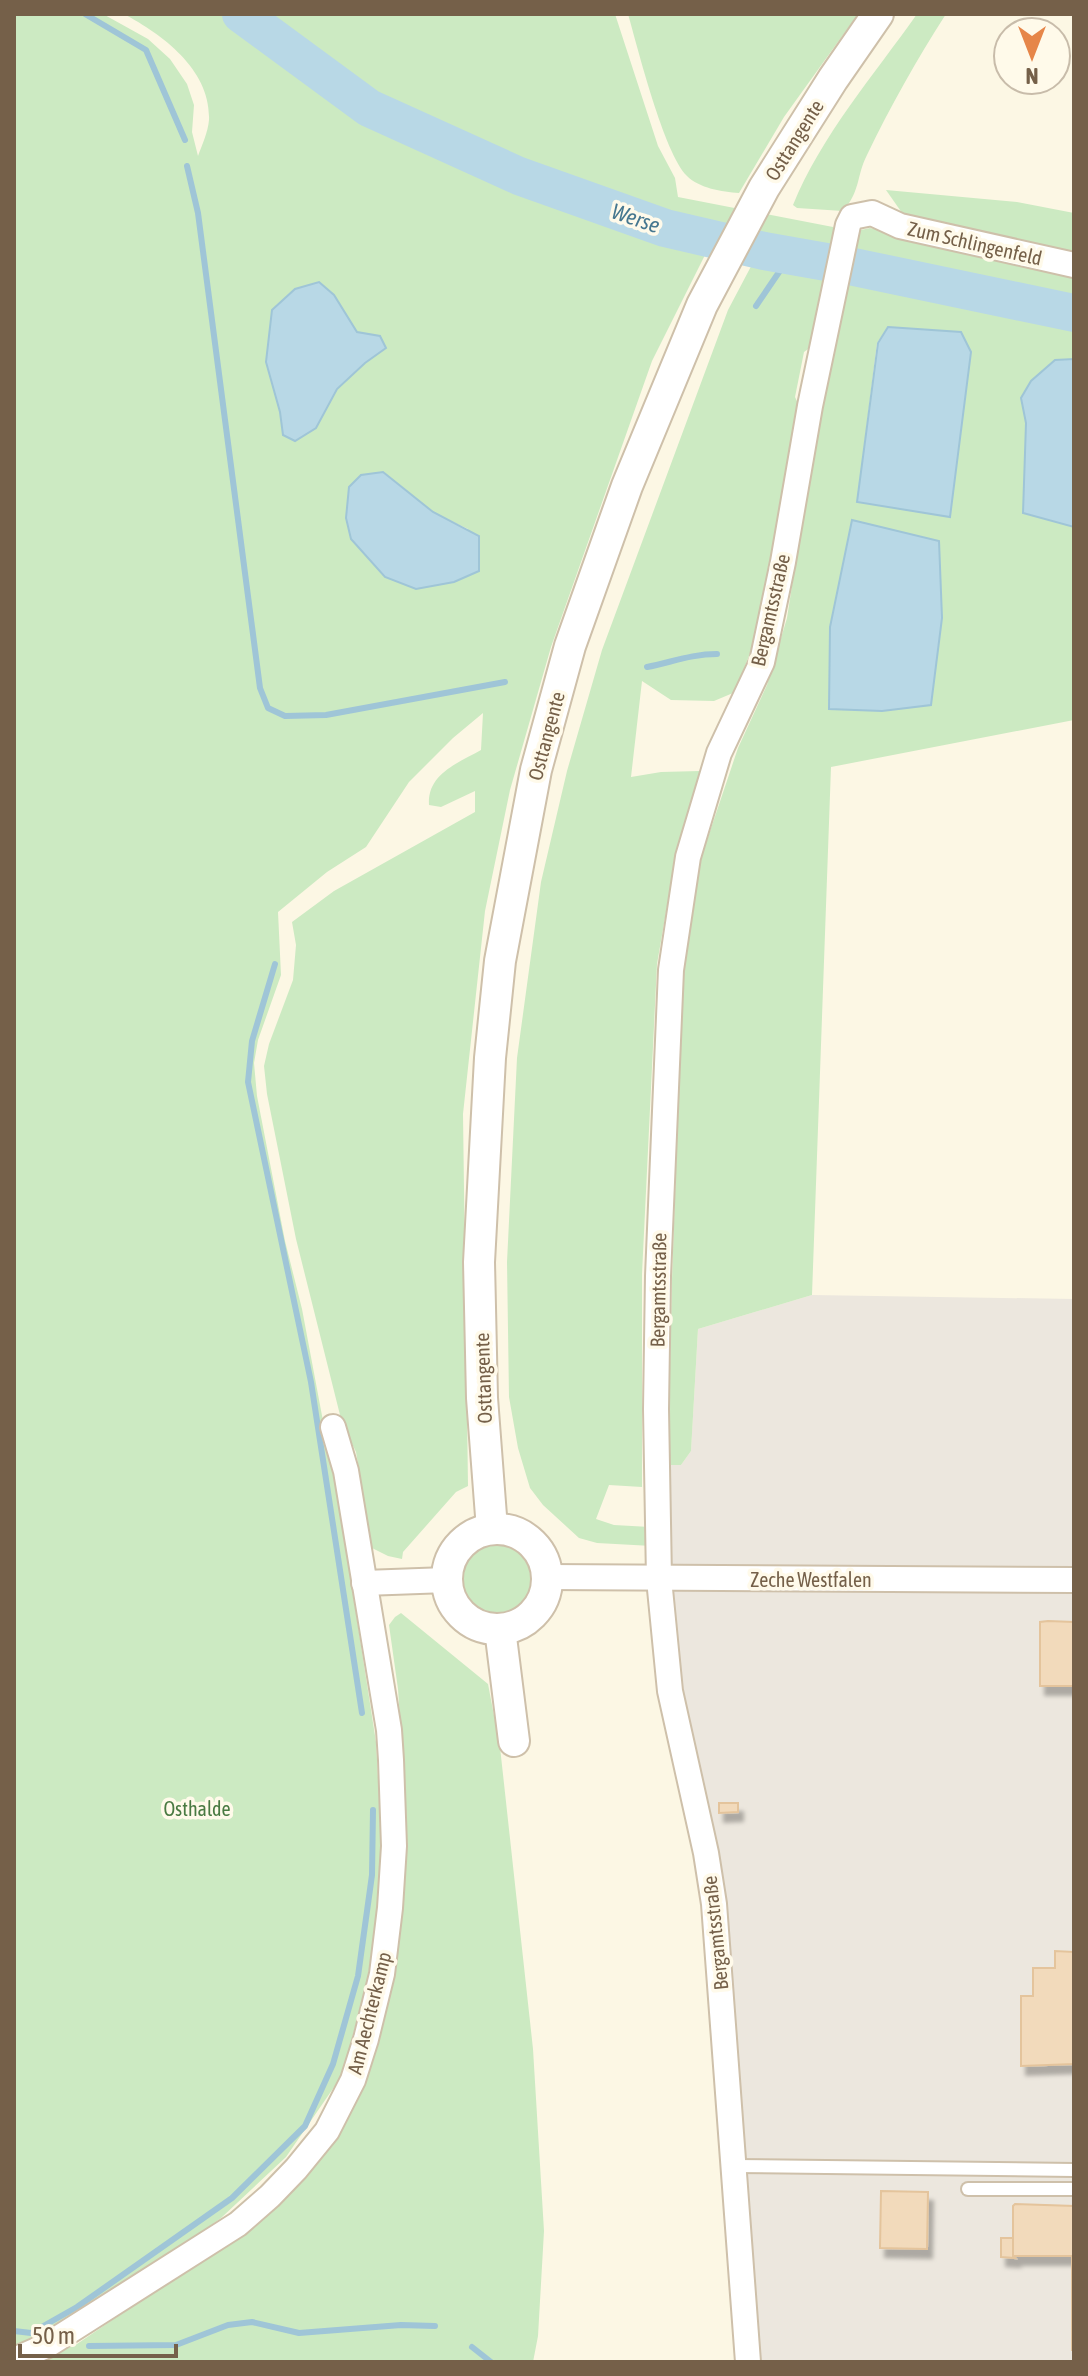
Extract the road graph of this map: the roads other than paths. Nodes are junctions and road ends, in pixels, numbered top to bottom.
1 (878, 14) edge
2 (846, 236) joint
3 (1074, 265) edge
4 (333, 1427) dead end
5 (492, 1529) junction
6 (547, 1577) junction
7 (659, 1579) junction
8 (447, 1580) junction
9 (1074, 1580) edge
10 (364, 1583) junction
11 (500, 1629) junction
12 (514, 1741) dead end
13 (734, 2166) junction
14 (1074, 2170) edge
15 (968, 2189) dead end
16 (1074, 2189) edge
17 (14, 2360) edge
18 (748, 2362) edge

1 - 5 street, Osttangente
2 - 3 street, Zum Schlingenfeld
2 - 7 street, Bergamtsstraße
4 - 10 street, Am Aechterkamp
5 - 6 street
5 - 8 street
6 - 7 street, Zeche Westfalen
6 - 11 street
7 - 9 street, Zeche Westfalen
7 - 13 street, Bergamtsstraße
8 - 10 street
8 - 11 street
10 - 17 street, Am Aechterkamp
11 - 12 street
13 - 14 lane
13 - 18 street, Bergamtsstraße
15 - 16 lane

